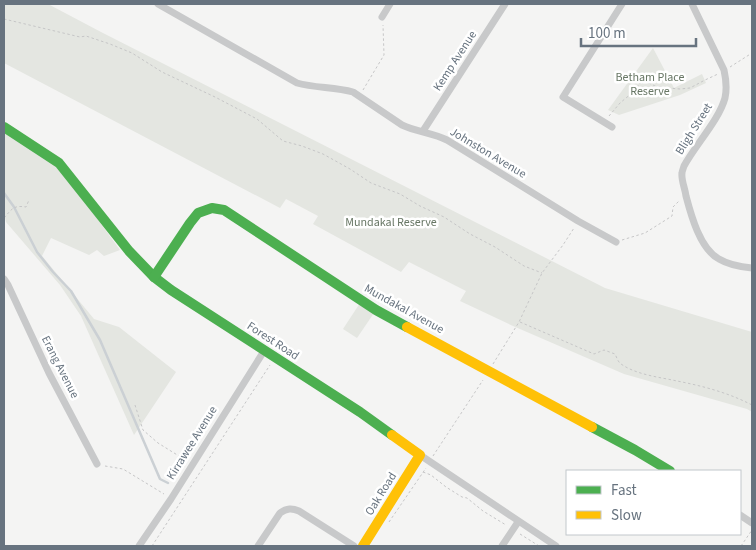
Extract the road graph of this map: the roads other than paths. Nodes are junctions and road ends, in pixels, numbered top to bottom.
1 (158, 4) edge
2 (390, 4) edge
3 (505, 4) edge
4 (622, 4) edge
5 (692, 4) edge
6 (382, 17) road end
7 (4, 127) edge
8 (612, 127) dead end
9 (423, 131) junction
10 (616, 242) road end
11 (752, 268) edge
12 (154, 277) junction
13 (4, 279) edge
14 (264, 351) junction
15 (420, 455) junction
16 (97, 464) road end
17 (668, 470) edge
18 (741, 516) edge
19 (518, 522) junction
20 (752, 523) edge
21 (139, 546) edge
22 (258, 546) edge
23 (354, 546) edge
24 (363, 546) edge
25 (502, 546) edge
26 (556, 546) edge

1 - 9 street, Johnston Avenue
2 - 6 street
3 - 9 street, Kemp Avenue
4 - 8 street
5 - 11 street, Bligh Street
7 - 12 street, Forest Road
9 - 10 street, Johnston Avenue
12 - 14 street, Forest Road
12 - 17 street, Mundakal Avenue
13 - 16 street, Erang Avenue
14 - 15 street, Forest Road
14 - 21 street, Kirrawee Avenue
15 - 19 street, Forest Road
15 - 24 street, Oak Road
18 - 20 street
19 - 25 street
19 - 26 street, Forest Road
22 - 23 street

